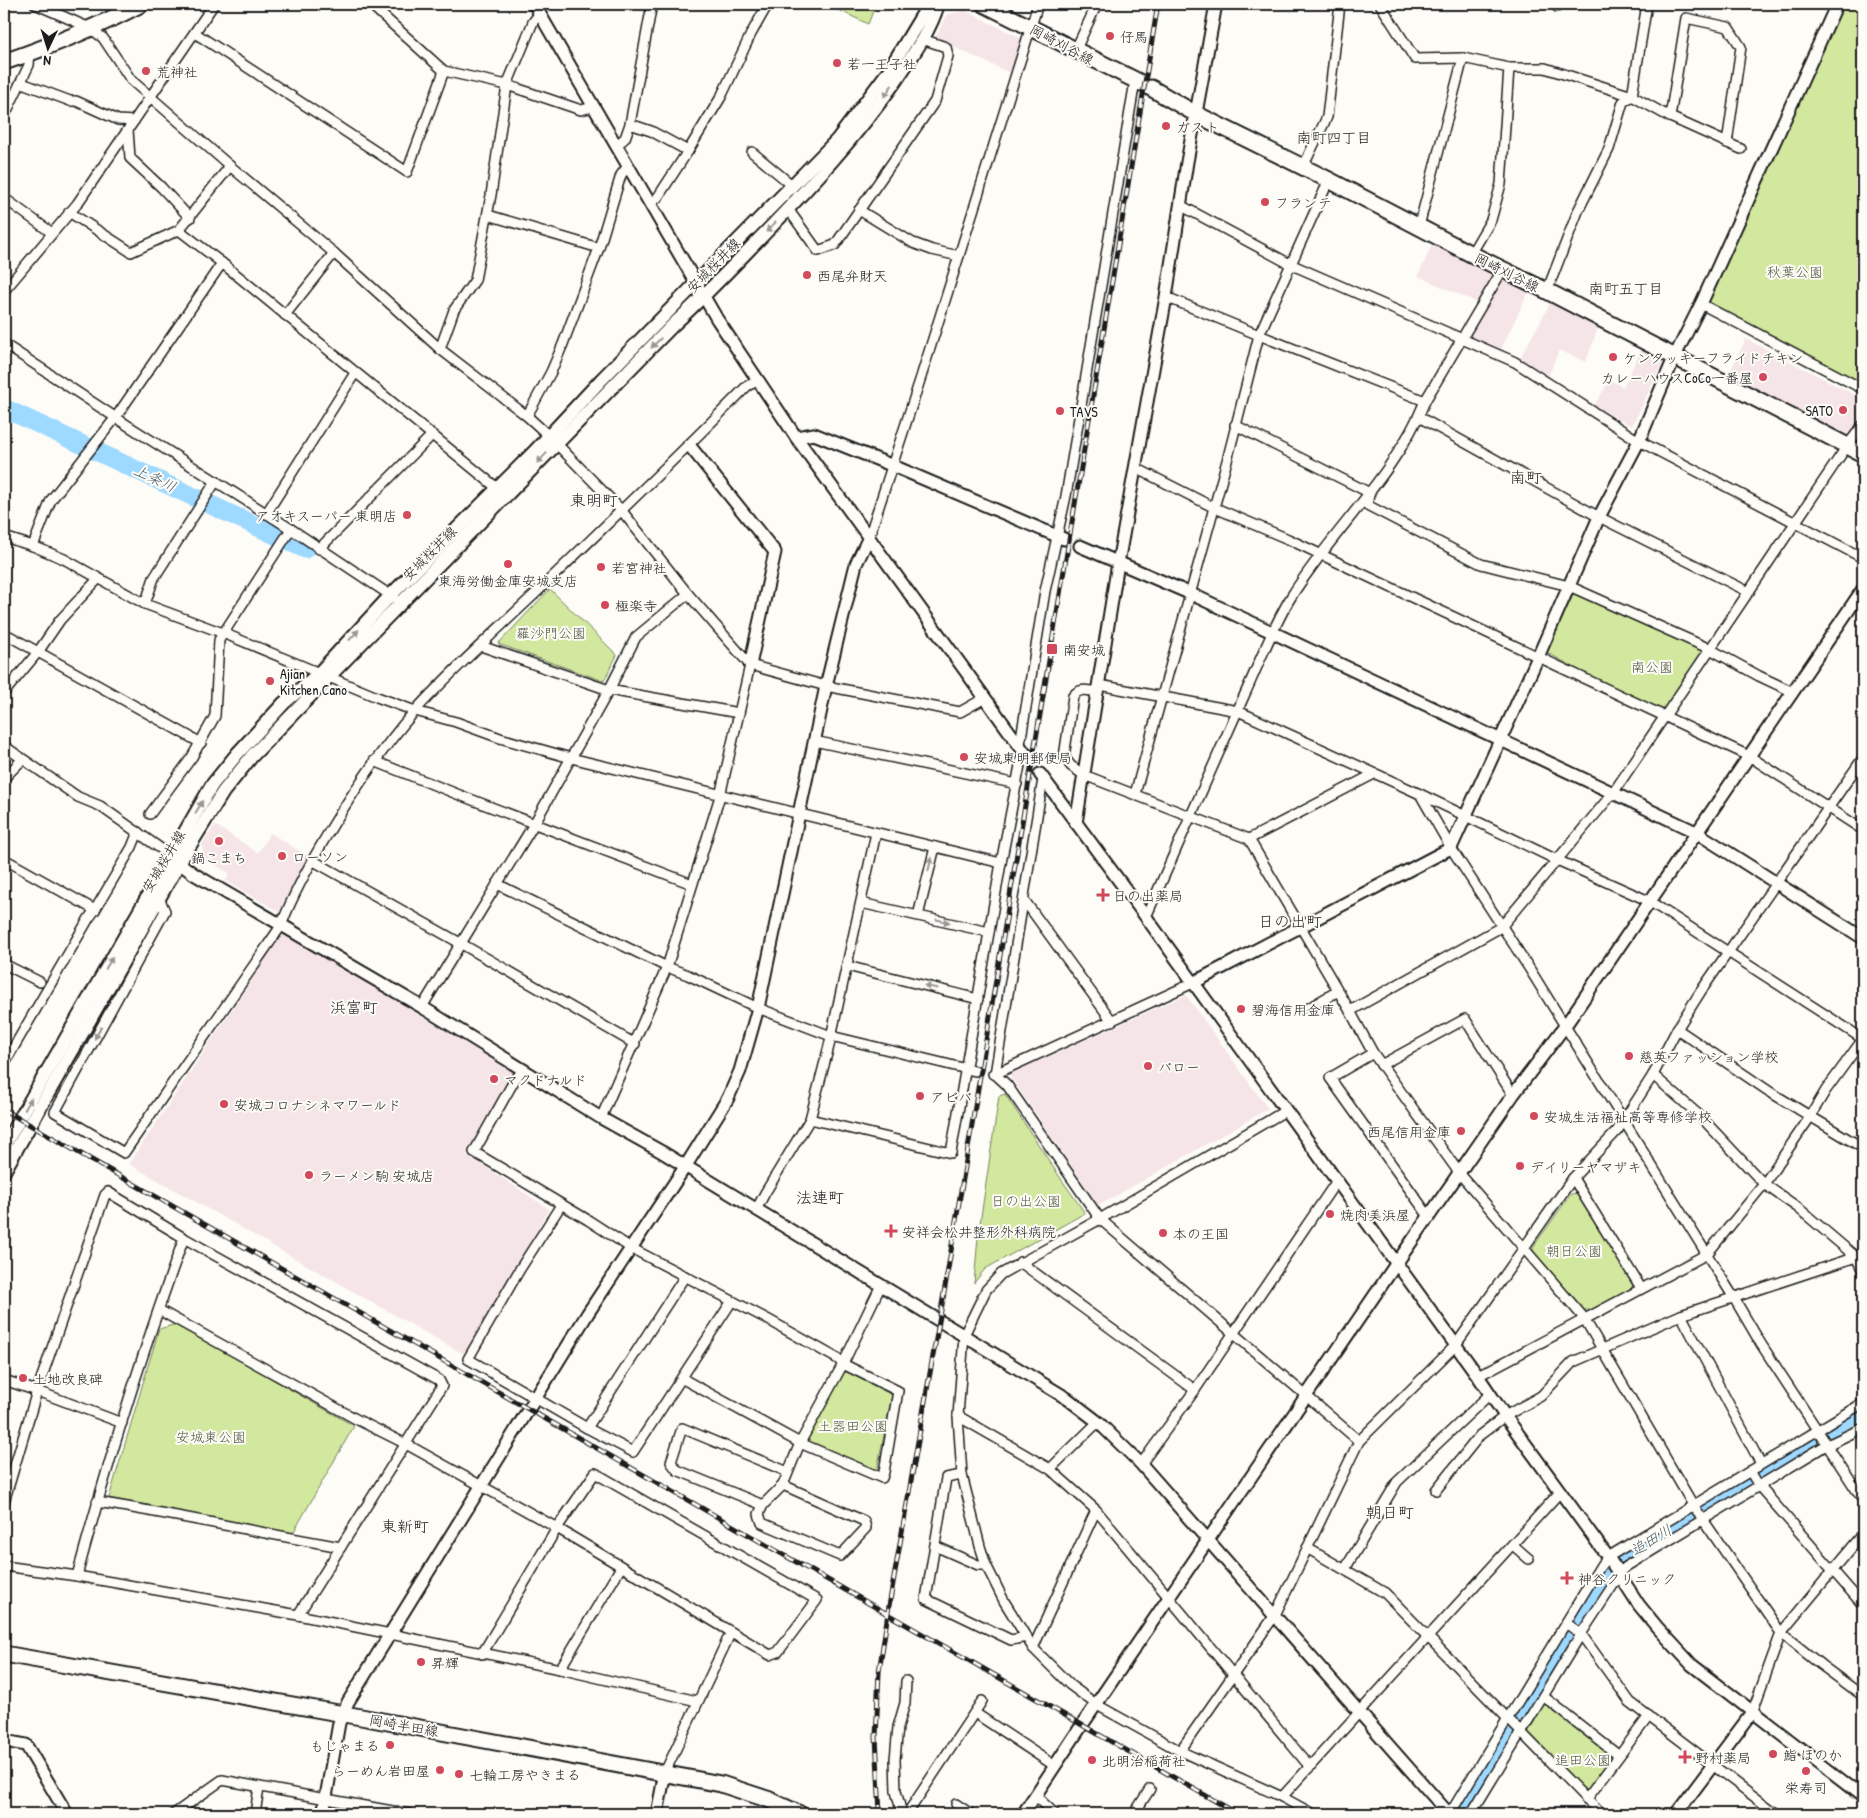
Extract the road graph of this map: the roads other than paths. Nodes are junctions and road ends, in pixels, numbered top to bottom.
1 (35, 4) edge
2 (141, 4) edge
3 (214, 4) edge
4 (370, 4) edge
5 (652, 4) edge
6 (768, 4) edge
7 (929, 4) edge
8 (938, 4) edge
9 (984, 4) edge
10 (1038, 4) edge
11 (1096, 4) edge
12 (1216, 4) edge
13 (1340, 4) edge
14 (1380, 4) edge
15 (1414, 4) edge
16 (1420, 4) edge
17 (1647, 4) edge
18 (1836, 4) edge
19 (537, 8) edge
20 (1030, 27) junction
21 (90, 28) junction
22 (195, 33) junction
23 (922, 39) junction
24 (1075, 52) junction
25 (30, 53) junction
26 (1463, 58) junction
27 (4, 62) edge
28 (1509, 68) junction
29 (444, 71) junction
30 (22, 83) junction
31 (1142, 84) junction
32 (507, 85) junction
33 (1632, 96) junction
34 (150, 97) junction
35 (594, 107) junction
36 (1196, 114) junction
37 (4, 117) edge
38 (1670, 117) junction
39 (134, 121) junction
40 (630, 124) junction
41 (128, 130) junction
42 (1727, 143) junction
43 (617, 144) junction
44 (1741, 149) dead end
45 (688, 151) junction
46 (752, 152) dead end
47 (230, 166) junction
48 (628, 166) junction
49 (1304, 167) junction
50 (1329, 180) junction
51 (793, 186) junction
52 (4, 198) edge
53 (650, 204) junction
54 (1180, 205) junction
55 (788, 209) junction
56 (859, 210) junction
57 (69, 212) junction
58 (488, 215) junction
59 (190, 218) junction
60 (1419, 226) junction
61 (179, 230) junction
62 (52, 233) junction
63 (599, 248) junction
64 (334, 253) junction
65 (1471, 254) junction
66 (959, 256) junction
67 (222, 263) junction
68 (1290, 264) junction
69 (1503, 269) junction
70 (696, 285) junction
71 (4, 291) edge
72 (1546, 291) junction
73 (704, 297) junction
74 (1166, 297) junction
75 (1701, 304) junction
76 (285, 315) junction
77 (1259, 335) junction
78 (1462, 339) junction
79 (4, 344) edge
80 (440, 349) junction
81 (1674, 358) junction
82 (355, 372) junction
83 (758, 381) junction
84 (1863, 389) edge
85 (1425, 401) junction
86 (527, 416) junction
87 (116, 417) junction
88 (1418, 417) junction
89 (1235, 425) junction
90 (1863, 426) edge
91 (432, 435) junction
92 (796, 437) junction
93 (553, 439) junction
94 (1639, 441) junction
95 (689, 445) junction
96 (1847, 446) junction
97 (1863, 454) edge
98 (891, 465) junction
99 (1136, 468) junction
100 (216, 481) junction
101 (497, 488) junction
102 (1370, 493) junction
103 (1214, 507) junction
104 (622, 511) junction
105 (266, 514) junction
106 (1599, 517) junction
107 (1796, 522) junction
108 (291, 529) junction
109 (4, 537) edge
110 (869, 537) junction
111 (1061, 538) junction
112 (32, 546) junction
113 (1080, 546) dead end
114 (319, 549) junction
115 (1321, 555) junction
116 (1863, 558) edge
117 (1118, 564) junction
118 (98, 579) junction
119 (1569, 586) junction
120 (1863, 589) edge
121 (1749, 592) junction
122 (1189, 593) junction
123 (688, 594) junction
124 (396, 599) junction
125 (145, 604) junction
126 (4, 633) edge
127 (223, 633) junction
128 (1273, 633) junction
129 (481, 646) junction
130 (1710, 649) junction
131 (38, 652) junction
132 (1538, 657) junction
133 (750, 665) junction
134 (324, 675) junction
135 (826, 686) junction
136 (1098, 689) junction
137 (609, 690) junction
138 (1793, 692) junction
139 (4, 693) edge
140 (1162, 697) junction
141 (985, 698) junction
142 (415, 711) junction
143 (1238, 711) junction
144 (739, 713) junction
145 (1664, 717) junction
146 (1500, 740) junction
147 (814, 741) junction
148 (201, 743) junction
149 (4, 746) edge
150 (1024, 750) junction
151 (1749, 756) junction
152 (571, 758) junction
153 (1863, 758) edge
154 (22, 760) junction
155 (374, 761) junction
156 (1374, 774) junction
157 (1084, 775) junction
158 (1041, 777) joint
159 (4, 778) edge
160 (1017, 784) junction
161 (1613, 793) junction
162 (1135, 794) junction
163 (1420, 794) junction
164 (720, 796) junction
165 (1829, 808) junction
166 (799, 813) junction
167 (150, 814) dead end
168 (1192, 816) junction
169 (1467, 816) junction
170 (1076, 823) junction
171 (534, 824) junction
172 (1863, 830) edge
173 (138, 832) junction
174 (1696, 832) junction
175 (876, 833) junction
176 (1249, 839) junction
177 (935, 847) junction
178 (1451, 848) junction
179 (175, 858) junction
180 (4, 859) edge
181 (312, 860) junction
182 (1557, 860) junction
183 (1001, 863) junction
184 (497, 884) junction
185 (692, 884) junction
186 (1778, 884) junction
187 (159, 898) junction
188 (1024, 900) junction
189 (1649, 901) junction
190 (861, 903) junction
191 (96, 910) junction
192 (918, 916) junction
193 (1146, 918) junction
194 (281, 926) junction
195 (1300, 927) junction
196 (1501, 927) junction
197 (990, 932) junction
198 (1863, 938) edge
199 (460, 943) junction
200 (1728, 952) junction
201 (4, 964) edge
202 (847, 966) junction
203 (667, 968) junction
204 (40, 982) dead end
205 (1192, 983) junction
206 (1338, 991) junction
207 (978, 999) junction
208 (422, 1007) junction
209 (758, 1008) junction
210 (1307, 1009) dead end
211 (1350, 1011) junction
212 (1112, 1021) junction
213 (1565, 1026) junction
214 (1677, 1029) junction
215 (831, 1036) junction
216 (1863, 1039) edge
217 (635, 1044) junction
218 (1373, 1053) junction
219 (4, 1064) edge
220 (1381, 1064) junction
221 (523, 1070) junction
222 (971, 1070) junction
223 (993, 1074) junction
224 (1653, 1074) junction
225 (1513, 1096) junction
226 (1285, 1112) junction
227 (1810, 1115) junction
228 (601, 1118) junction
229 (810, 1119) junction
230 (1623, 1120) junction
231 (4, 1146) edge
232 (1863, 1148) edge
233 (685, 1167) junction
234 (4, 1171) edge
235 (1460, 1174) junction
236 (1574, 1178) junction
237 (1336, 1182) junction
238 (1764, 1184) junction
239 (560, 1205) junction
240 (756, 1210) junction
241 (1430, 1218) junction
242 (1100, 1219) junction
243 (184, 1238) junction
244 (631, 1248) junction
245 (1524, 1249) junction
246 (1707, 1254) junction
247 (1859, 1255) edge
248 (1020, 1262) junction
249 (1396, 1264) junction
250 (1863, 1272) edge
251 (685, 1276) junction
252 (881, 1285) junction
253 (1641, 1288) junction
254 (1734, 1298) junction
255 (732, 1301) junction
256 (159, 1310) junction
257 (1681, 1315) junction
258 (1584, 1318) junction
259 (1233, 1332) junction
260 (964, 1336) junction
261 (1456, 1346) junction
262 (1603, 1350) junction
263 (843, 1364) junction
264 (1478, 1376) junction
265 (683, 1379) junction
266 (4, 1380) edge
267 (1195, 1390) junction
268 (37, 1391) junction
269 (1490, 1394) junction
270 (1306, 1396) junction
271 (536, 1397) junction
272 (1863, 1403) edge
273 (958, 1416) junction
274 (1505, 1416) junction
275 (1098, 1422) junction
276 (122, 1423) junction
277 (587, 1428) junction
278 (1863, 1428) edge
279 (1818, 1429) junction
280 (1360, 1441) junction
281 (800, 1443) junction
282 (406, 1444) junction
283 (1828, 1445) junction
284 (1141, 1464) junction
285 (1761, 1464) junction
286 (1050, 1469) junction
287 (1750, 1471) junction
288 (788, 1472) junction
289 (962, 1476) junction
290 (783, 1485) junction
291 (480, 1486) junction
292 (1759, 1486) junction
293 (1436, 1490) dead end
294 (1561, 1491) junction
295 (1863, 1500) edge
296 (4, 1502) edge
297 (97, 1502) junction
298 (1693, 1505) junction
299 (763, 1506) junction
300 (1096, 1510) junction
301 (1704, 1520) junction
302 (557, 1528) junction
303 (1863, 1534) edge
304 (1208, 1541) junction
305 (1513, 1545) junction
306 (934, 1546) junction
307 (342, 1548) junction
308 (1308, 1548) junction
309 (1608, 1557) junction
310 (1529, 1559) dead end
311 (986, 1565) junction
312 (4, 1566) edge
313 (621, 1567) junction
314 (1345, 1569) junction
315 (1833, 1571) junction
316 (1619, 1574) junction
317 (77, 1576) junction
318 (1169, 1598) junction
319 (1863, 1605) edge
320 (298, 1615) junction
321 (1275, 1615) junction
322 (1566, 1623) junction
323 (731, 1632) junction
324 (389, 1633) junction
325 (1782, 1633) junction
326 (1581, 1634) junction
327 (1027, 1637) junction
328 (1427, 1637) junction
329 (1033, 1648) junction
330 (4, 1654) edge
331 (482, 1654) junction
332 (560, 1669) junction
333 (1234, 1675) junction
334 (906, 1681) dead end
335 (1863, 1695) edge
336 (1543, 1696) junction
337 (697, 1701) junction
338 (982, 1702) dead end
339 (1097, 1705) junction
340 (975, 1713) junction
341 (1752, 1713) junction
342 (342, 1714) junction
343 (1360, 1714) junction
344 (1649, 1716) junction
345 (1507, 1719) junction
346 (1520, 1733) junction
347 (4, 1741) edge
348 (1180, 1751) junction
349 (1618, 1755) junction
350 (1714, 1764) junction
351 (1055, 1766) junction
352 (1310, 1767) junction
353 (665, 1772) junction
354 (260, 1787) junction
355 (1150, 1789) dead end
356 (1036, 1796) junction
357 (1282, 1797) junction
358 (1863, 1797) edge
359 (325, 1799) junction
360 (1586, 1800) junction
361 (956, 1804) dead end
362 (68, 1814) edge
363 (174, 1814) edge
364 (255, 1814) edge
365 (323, 1814) edge
366 (404, 1814) edge
367 (657, 1814) edge
368 (800, 1814) edge
369 (902, 1814) edge
370 (907, 1814) edge
371 (970, 1814) edge
372 (1023, 1814) edge
373 (1055, 1814) edge
374 (1134, 1814) edge
375 (1313, 1814) edge
376 (1446, 1814) edge
377 (1471, 1814) edge
378 (1601, 1814) edge
379 (1676, 1814) edge
380 (1777, 1814) edge

1 - 21 street
2 - 21 main road
3 - 22 street
4 - 29 street
5 - 40 street
6 - 45 street
7 - 51 main road, 安城桜井線
8 - 23 main road, 安城桜井線
9 - 20 main road, 岡崎刈谷線
10 - 20 street
11 - 24 street
12 - 36 street
13 - 49 street
14 - 26 street
15 - 16 street
17 - 33 street
18 - 75 street
19 - 32 street
19 - 35 street
20 - 24 main road, 岡崎刈谷線
20 - 66 street
21 - 25 main road
21 - 34 street
22 - 29 street
22 - 34 street
23 -> 55 main road, 安城桜井線
23 - 56 street
24 - 31 main road, 岡崎刈谷線
25 - 27 main road
25 - 30 street
26 - 28 street
26 - 60 street
28 - 33 street
28 - 65 street
29 - 32 street
30 - 37 street
30 - 39 street
31 - 36 main road, 岡崎刈谷線
31 - 111 street
32 - 35 street
32 - 58 street
33 - 38 street
33 - 72 street
34 - 39 street
34 - 47 street
35 - 43 street
36 - 49 main road, 岡崎刈谷線
36 - 54 street
38 - 42 street
38 - 42 street
39 - 41 street
40 - 43 street
40 - 45 street
41 - 57 street
41 - 59 street
42 - 44 street
43 - 48 street
45 - 53 street
46 - 51 street
47 - 59 street
47 - 64 street
48 - 53 street
48 - 63 street
49 - 50 main road, 岡崎刈谷線
50 - 60 main road, 岡崎刈谷線
50 - 68 street
51 - 70 main road, 安城桜井線
52 - 62 street
53 - 70 street
54 - 68 street
54 - 74 street
55 - 56 street
55 -> 73 main road, 安城桜井線
56 - 66 street
57 - 61 street
57 - 62 street
58 - 63 street
58 - 80 street
59 - 61 street
60 - 65 main road, 岡崎刈谷線
61 - 67 street
62 - 71 street
63 - 86 street
64 - 76 street
64 - 80 street
65 - 69 main road, 岡崎刈谷線
66 - 98 street
67 - 76 street
67 - 87 street
68 - 77 street
68 - 78 street
69 - 72 main road, 岡崎刈谷線
69 - 78 street
70 - 73 street
70 - 93 main road, 安城桜井線
72 - 81 main road, 岡崎刈谷線
73 - 83 street
73 -> 93 main road, 安城桜井線
74 - 77 street
74 - 99 street
75 - 81 street
75 - 84 street
76 - 82 street
77 - 85 street
77 - 89 street
78 - 85 street
78 - 94 street
79 - 87 street
80 - 86 street
81 - 94 street
81 - 96 main road, 岡崎刈谷線
82 - 91 street
82 - 105 street
83 - 92 street
83 - 95 street
85 - 88 street
86 - 93 street
87 - 100 street
87 - 112 street
88 - 102 street
88 - 106 street
89 - 102 street
89 - 103 street
90 - 96 street
91 - 101 street
91 - 114 street
92 - 98 street
92 - 110 street
93 - 101 main road, 安城桜井線
93 - 104 street
93 -> 124 main road, 安城桜井線
94 - 106 street
94 - 107 street
95 - 104 street
95 - 133 street
96 - 97 main road, 岡崎刈谷線
96 - 107 street
98 - 110 street
98 - 111 street
99 - 103 street
99 - 117 street
100 - 105 street
100 - 125 street
101 - 124 main road, 安城桜井線
102 - 115 street
102 - 119 street
103 - 115 street
103 - 122 street
104 - 123 street
104 - 129 street
105 - 108 street
106 - 119 street
106 - 121 street
107 - 116 street
107 - 121 street
108 - 114 street
108 - 127 street
109 - 112 street
110 - 135 street
110 - 141 street
111 - 150 street
112 - 118 street
113 - 117 street
114 - 124 street
115 - 128 street
115 - 132 street
117 - 122 street
117 - 136 street
118 - 125 street
118 - 131 street
119 - 130 street
119 - 132 street
120 - 138 street
121 - 130 street
122 - 128 street
122 - 140 street
123 - 133 street
123 - 137 street
124 - 134 main road, 安城桜井線
125 - 127 street
126 - 131 street
127 - 134 street
127 - 148 street
128 - 143 street
128 - 146 street
129 - 137 street
129 - 142 street
130 - 138 street
130 - 145 street
131 - 139 street
131 - 148 street
132 - 145 street
132 - 146 street
133 - 135 street
133 - 144 street
134 - 142 street
134 - 179 main road, 安城桜井線
135 - 141 street
135 - 147 street
136 - 140 street
136 - 157 street
136 - 157 street
137 - 144 street
137 - 152 street
138 - 151 street
140 - 143 street
140 - 162 street
141 - 150 street
142 - 152 street
142 - 155 street
143 - 156 street
143 - 168 street
144 - 164 street
145 - 151 street
145 - 161 street
146 - 161 street
146 - 169 street
147 - 160 street
147 - 166 street
148 - 167 street
149 - 154 street
150 - 160 street
151 - 165 street
151 - 174 street
152 - 164 street
152 - 171 street
153 - 165 street
154 - 159 street
154 - 173 street
155 - 171 street
155 - 181 street
156 - 163 street
156 - 176 street
157 - 162 street
157 - 170 street
158 - 170 street
158 - 188 street
160 - 183 street
161 - 174 street
161 - 182 street
162 - 168 street
163 - 169 street
163 - 178 street
164 - 166 street
164 - 185 street
165 - 172 street
165 - 186 street
166 - 175 street
166 - 209 street
168 - 176 street
168 - 193 street
169 - 178 street
169 - 182 street
170 - 193 street
171 - 184 street
171 - 185 street
173 - 179 street
173 - 191 street
174 - 186 street
174 - 189 street
175 - 177 street
175 - 190 street
176 - 195 street
177 - 183 street
192 -> 177 street
178 - 195 street
178 - 196 street
179 - 187 main road, 安城桜井線
179 - 194 street
231 -> 179 main road, 安城桜井線
180 - 191 street
181 - 194 street
181 - 199 street
182 - 189 street
182 - 196 street
183 - 197 street
184 - 199 street
184 - 203 street
185 - 203 street
186 - 198 street
186 - 200 street
187 -> 194 street
187 - 234 main road, 安城桜井線
188 - 212 street
188 - 223 street
189 - 200 street
189 - 213 street
190 - 192 street
190 - 202 street
191 - 219 street
192 -> 197 street
193 - 205 street
194 - 208 street
195 - 205 street
195 - 206 street
196 - 211 street
196 - 213 street
197 - 207 street
199 - 208 street
199 - 217 street
200 - 214 street
200 - 216 street
201 - 204 street
207 -> 202 street
202 - 215 street
203 - 209 street
203 - 217 street
205 - 212 street
205 - 226 street
206 - 210 street
206 - 211 street
207 - 222 street
208 - 221 street
209 - 215 street
209 - 233 street
211 - 218 street
212 - 223 street
213 - 225 street
213 - 230 street
214 - 224 street
214 - 227 street
215 - 222 street
215 - 229 street
216 - 227 street
217 - 228 street
218 - 220 street
218 - 241 street
220 - 225 street
220 - 235 street
221 - 228 street
221 - 239 street
222 - 229 street
223 - 242 street
224 - 230 street
224 - 238 street
225 - 235 street
226 - 237 street
226 - 242 street
227 - 232 street
227 - 238 street
228 - 233 street
229 - 240 street
230 - 236 street
230 - 246 street
233 - 240 street
233 - 244 street
235 - 241 street
235 - 245 street
236 - 245 street
236 - 253 street
237 - 249 street
237 - 259 street
238 - 246 street
238 - 247 street
239 - 244 street
239 - 271 street
240 - 252 street
241 - 249 street
242 - 248 street
242 - 259 street
243 - 256 street
243 - 268 street
243 - 282 street
244 - 251 street
244 - 271 street
245 - 258 street
245 - 261 street
246 - 253 street
246 - 254 street
247 - 250 street
247 - 254 street
248 - 260 street
248 - 267 street
249 - 261 street
249 - 270 street
251 - 255 street
251 - 277 street
252 - 260 street
252 - 263 street
253 - 258 street
254 - 257 street
254 - 279 street
255 - 263 street
255 - 265 street
256 - 276 street
256 - 282 street
257 - 262 street
257 - 285 street
258 - 262 street
258 - 264 street
259 - 267 street
259 - 270 street
260 - 273 street
260 - 275 street
261 - 264 street
261 - 280 street
262 - 274 street
262 - 298 street
263 - 281 street
263 - 281 street
264 - 269 street
265 - 277 street
265 - 281 street
266 - 268 street
267 - 284 street
268 - 276 street
268 - 296 street
269 - 274 street
269 - 314 street
270 - 280 street
270 - 304 street
271 - 277 street
271 - 291 street
272 - 279 street
273 - 286 street
273 - 289 street
274 - 293 street
274 - 294 street
275 - 284 street
275 - 286 street
276 - 297 street
278 - 283 street
279 - 283 street
279 - 285 street
280 - 308 street
281 - 288 street
282 - 291 street
282 - 307 street
283 - 292 street
283 - 295 street
284 - 304 street
285 - 287 street
286 - 300 street
287 - 292 street
287 - 298 street
288 - 290 street
288 - 299 street
289 - 306 street
289 - 311 street
290 - 299 street
290 - 299 street
291 - 302 street
291 - 324 street
292 - 301 street
292 - 315 street
294 - 305 street
294 - 309 street
297 - 307 street
297 - 317 street
298 - 301 street
298 - 309 street
300 - 318 street
300 - 329 street
301 - 316 street
301 - 325 street
302 - 313 street
302 - 323 street
302 - 331 street
303 - 315 street
304 - 318 street
304 - 321 street
305 - 310 street
305 - 328 street
306 - 311 street
306 - 327 street
307 - 320 street
308 - 314 street
308 - 321 street
309 - 316 street
309 - 322 street
311 - 327 street
312 - 317 street
313 - 323 street
313 - 332 street
314 - 328 street
315 - 319 street
315 - 325 street
316 - 326 street
316 - 341 street
317 - 320 street
318 - 333 street
318 - 339 street
320 - 324 street
321 - 333 street
321 - 343 street
322 - 326 street
322 - 345 street
323 - 337 street
324 - 331 street
324 - 342 street
325 - 335 street
325 - 341 street
326 - 336 street
326 - 344 street
327 - 329 street
328 - 343 street
328 - 345 street
329 - 339 street
330 - 342 main road, 岡崎半田線
331 - 332 street
332 - 337 street
333 - 348 street
333 - 352 street
334 - 369 street
336 - 346 street
336 - 349 street
337 - 353 street
338 - 340 street
339 - 348 street
339 - 351 street
340 - 351 street
340 - 370 street
341 - 350 street
341 - 358 street
342 - 353 main road, 岡崎半田線
342 - 359 street
343 - 352 street
343 - 376 street
344 - 349 street
344 - 350 street
345 - 346 street
345 - 376 street
346 - 360 street
346 - 377 street
347 - 362 street
348 - 357 street
349 - 360 street
350 - 379 street
350 - 380 street
351 - 356 street
352 - 357 street
353 - 367 street
353 - 368 main road, 岡崎半田線
354 - 359 street
354 - 363 street
354 - 364 street
355 - 374 street
356 - 372 street
356 - 373 street
357 - 375 street
359 - 365 street
359 - 366 street
360 - 378 street
361 - 371 street

